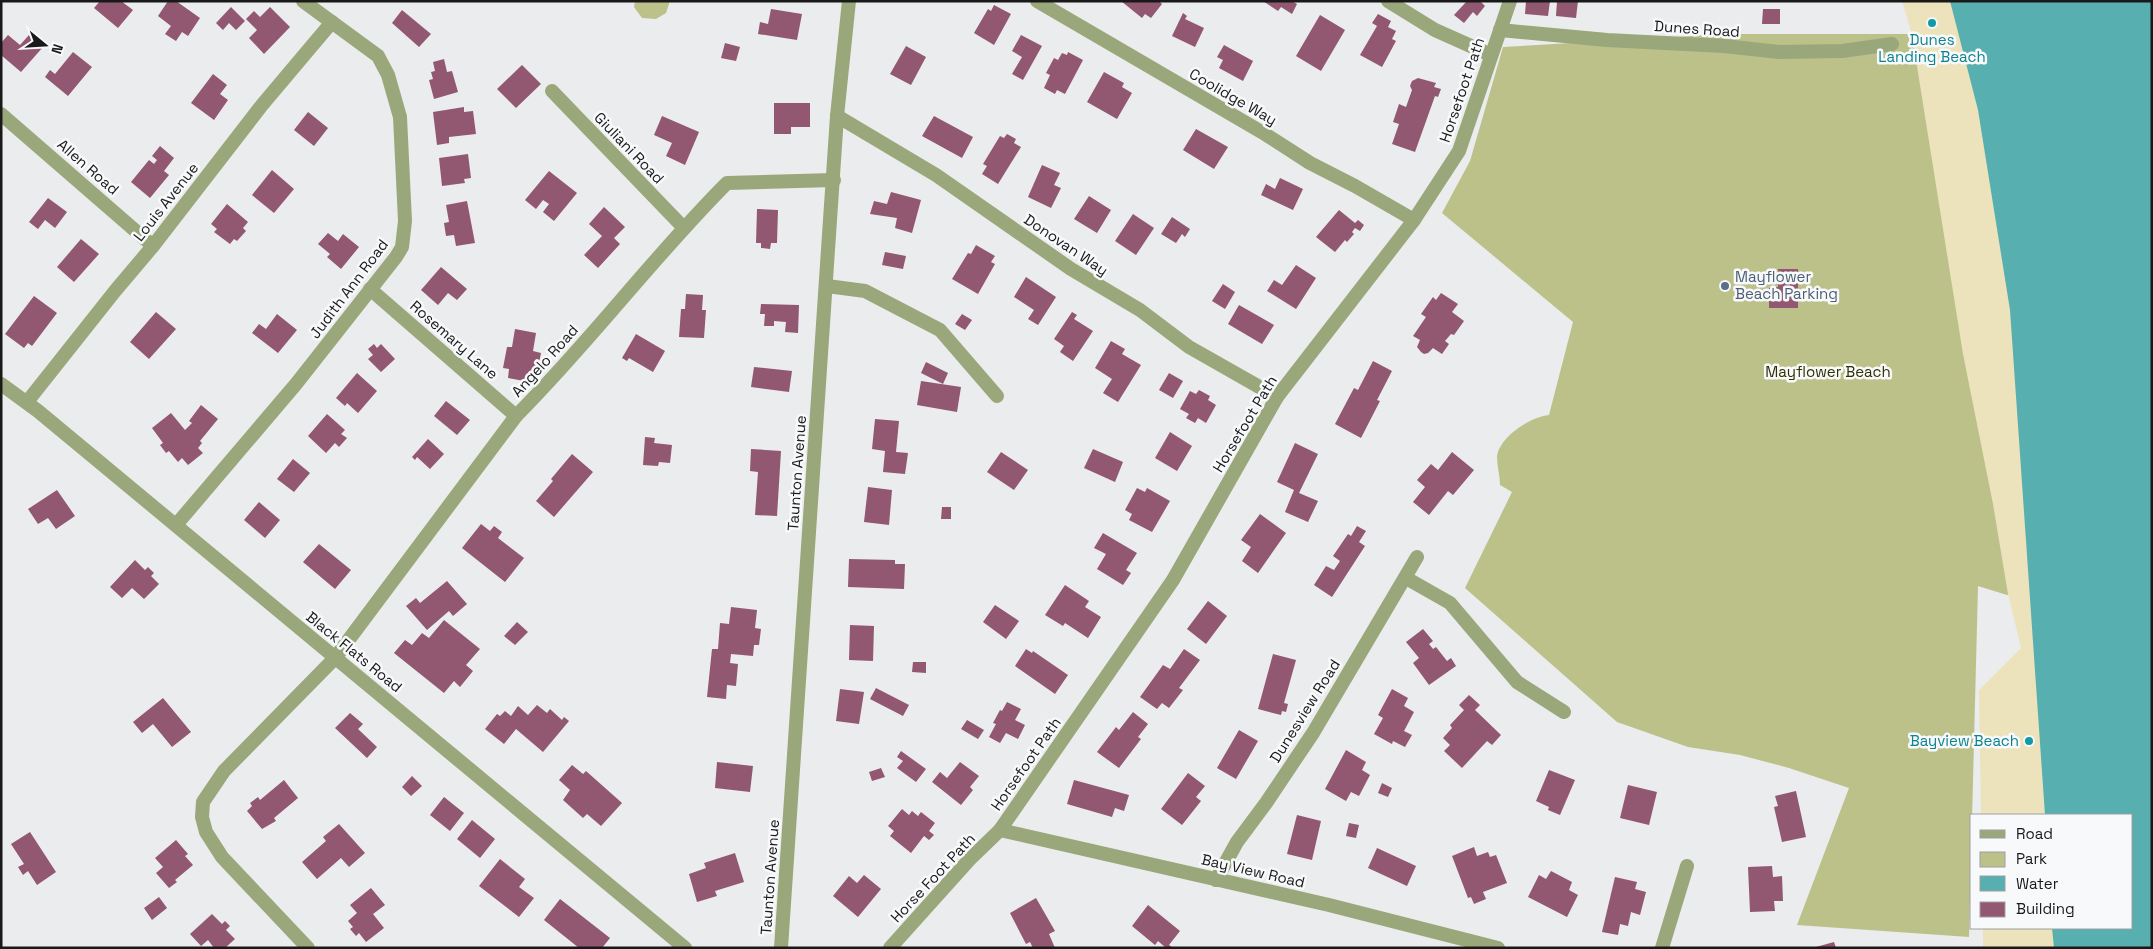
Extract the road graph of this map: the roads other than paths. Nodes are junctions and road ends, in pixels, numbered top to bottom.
1 (303, 1) edge
2 (849, 1) edge
3 (1037, 1) edge
4 (1388, 1) edge
5 (1510, 1) edge
6 (332, 22) junction
7 (1500, 30) junction
8 (1892, 44) dead end
9 (1491, 55) junction
10 (552, 91) dead end
11 (1, 114) edge
12 (837, 116) junction
13 (834, 180) junction
14 (1414, 220) junction
15 (683, 227) junction
16 (153, 246) junction
17 (826, 286) junction
18 (370, 289) junction
19 (1, 384) edge
20 (997, 396) dead end
21 (1278, 397) junction
22 (27, 402) junction
23 (516, 416) junction
24 (176, 525) junction
25 (1418, 557) dead end
26 (1406, 578) junction
27 (335, 658) junction
28 (1564, 712) dead end
29 (1000, 830) junction
30 (1687, 866) dead end
31 (1216, 880) junction
32 (308, 948) edge
33 (686, 948) edge
34 (781, 948) edge
35 (890, 948) edge
36 (1498, 948) edge
37 (1662, 948) edge

1 - 6 street, Judith Ann Road
2 - 12 street, Taunton Avenue
3 - 14 street, Coolidge Way
4 - 9 street
5 - 7 street, Horsefoot Path
6 - 16 street, Louis Avenue
6 - 18 street, Judith Ann Road
7 - 8 street, Dunes Road
7 - 9 street, Horsefoot Path
9 - 14 street, Horsefoot Path
10 - 15 street, Giuliani Road
11 - 16 street, Allen Road
12 - 13 street, Taunton Avenue
12 - 21 street, Donovan Way
13 - 15 street, Angelo Road
13 - 17 street, Taunton Avenue
14 - 21 street, Horsefoot Path
15 - 23 street, Angelo Road
16 - 22 street, Louis Avenue
17 - 20 street
17 - 34 street, Taunton Avenue
18 - 23 street, Rosemary Lane
18 - 24 street, Judith Ann Road
19 - 22 street, Black Flats Road
21 - 29 street, Horsefoot Path
22 - 24 street, Black Flats Road
23 - 27 street, Angelo Road
24 - 27 street, Black Flats Road
25 - 26 street, Dunesview Road
26 - 28 street
26 - 31 street, Dunesview Road
27 - 32 street, Angelo Road
27 - 33 street, Black Flats Road
29 - 31 street, Bay View Road
29 - 35 street, Horse Foot Path
30 - 37 street
31 - 36 street, Bay View Road

